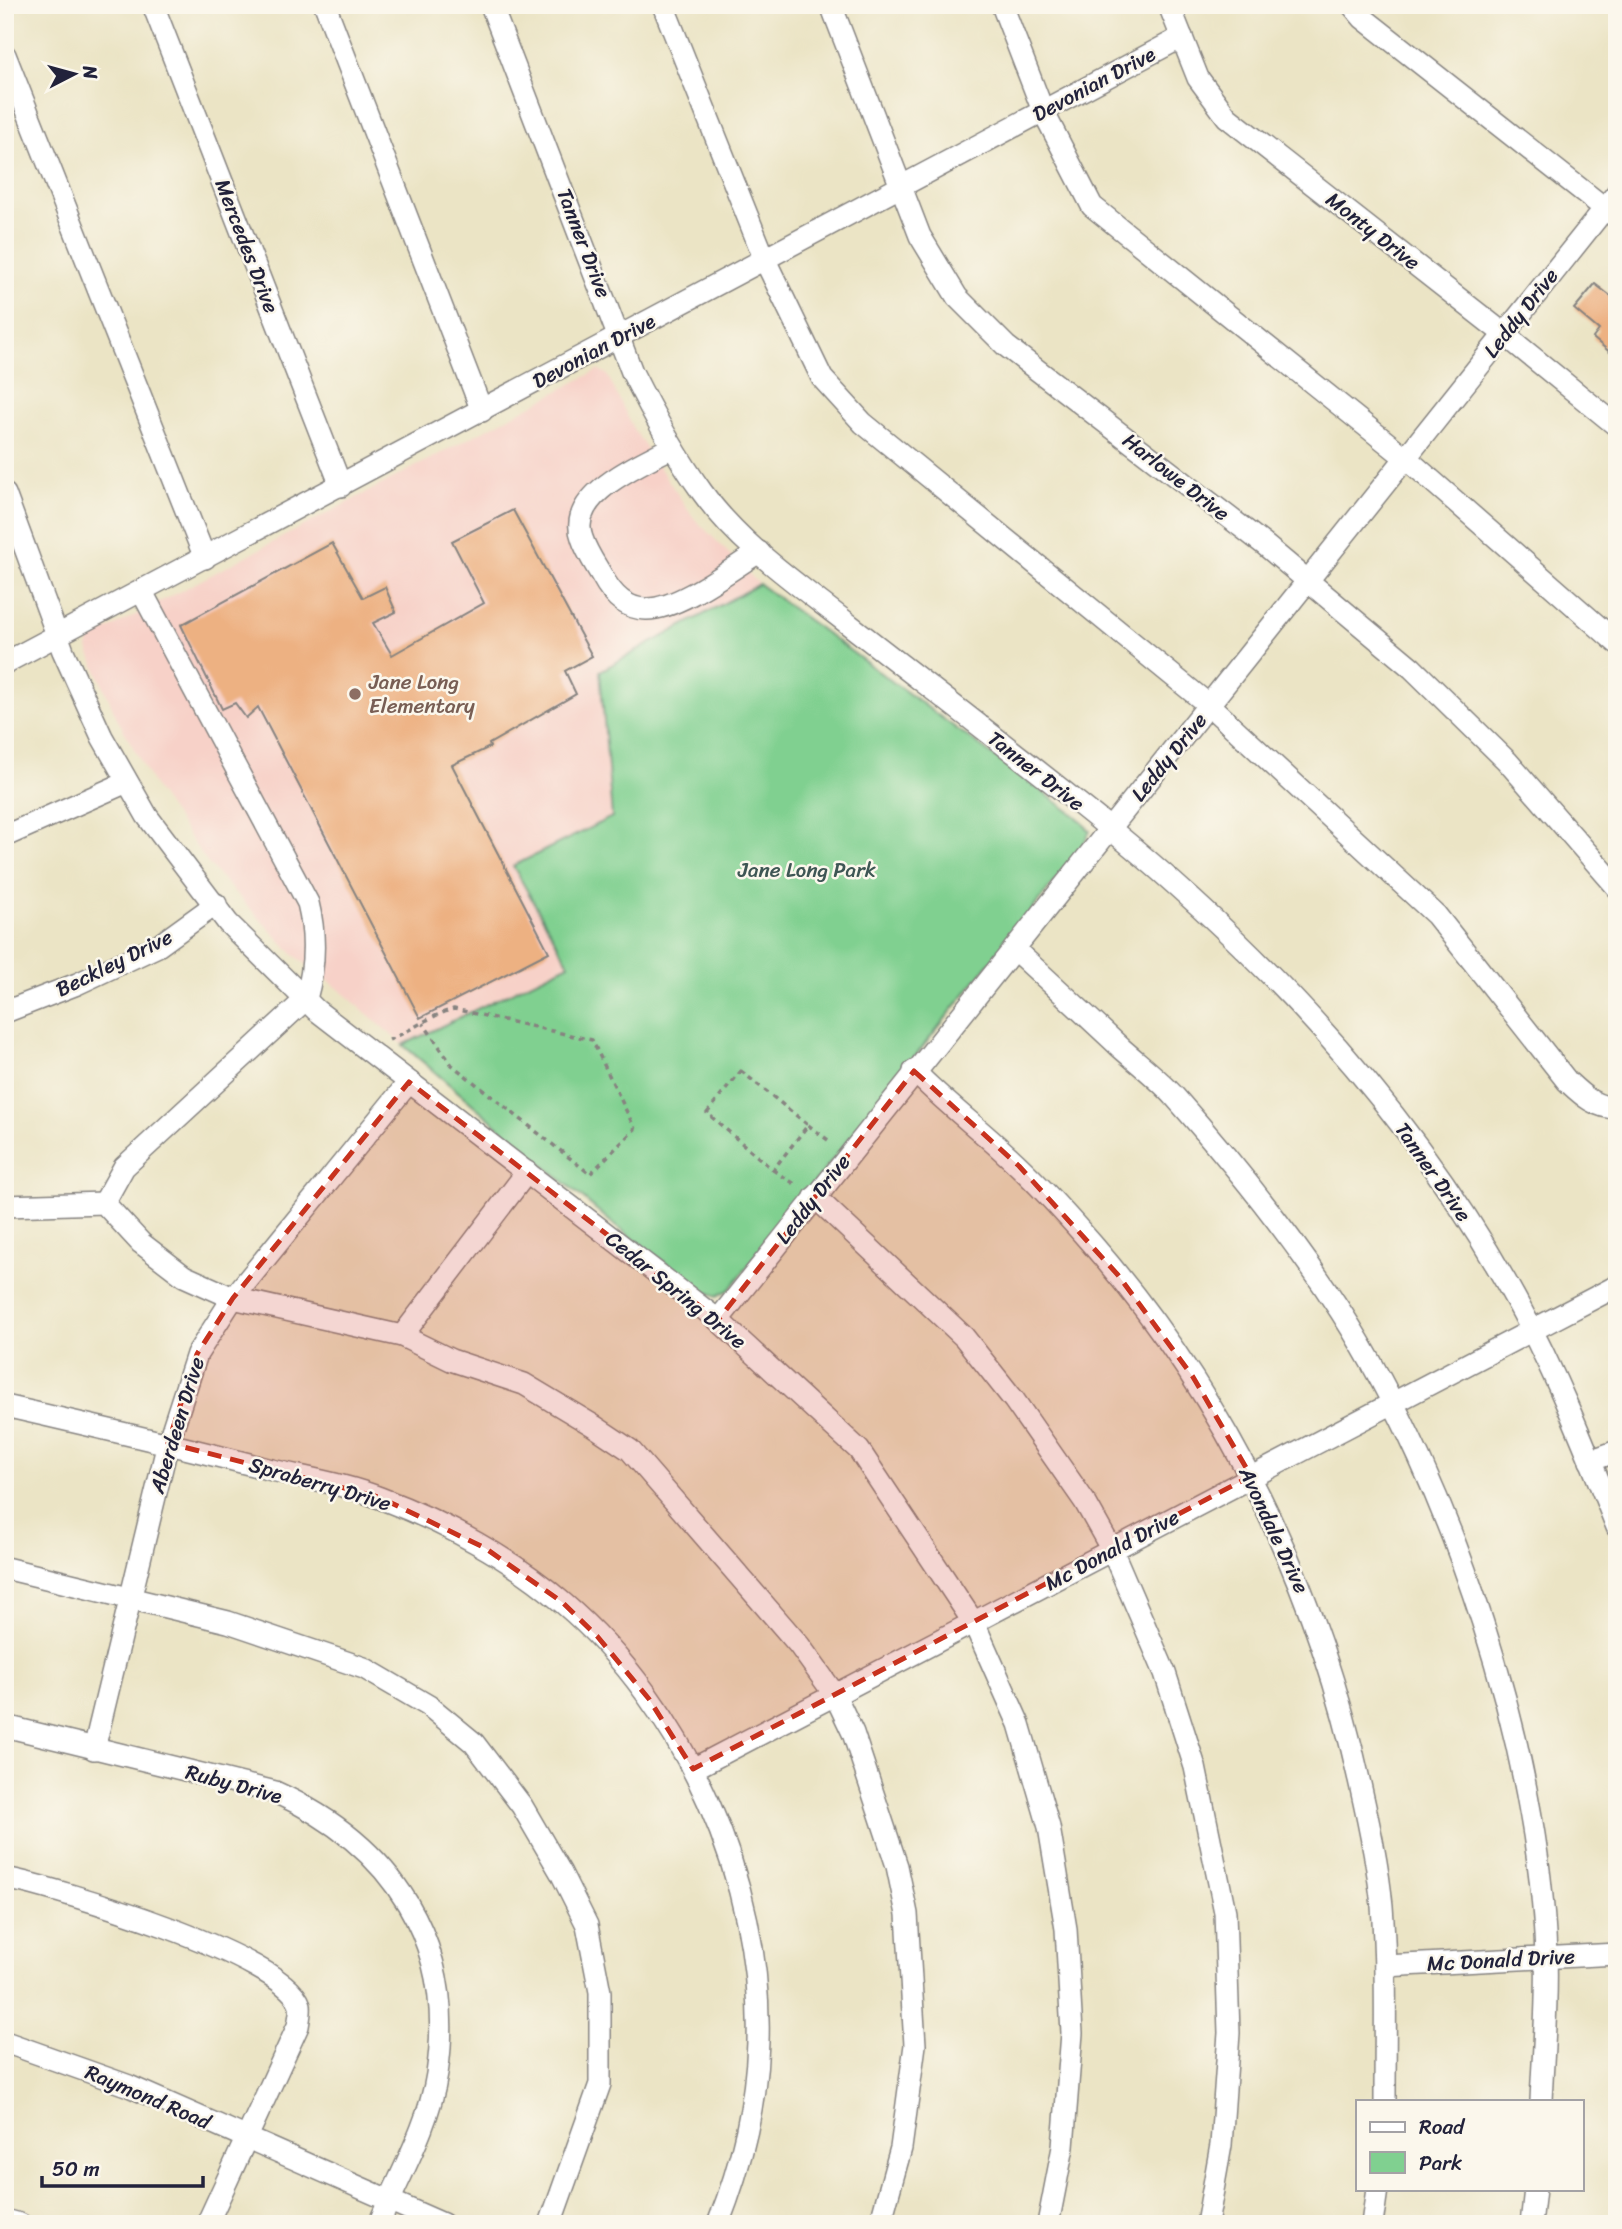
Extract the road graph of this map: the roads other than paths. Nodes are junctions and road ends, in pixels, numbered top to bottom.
1 (153, 5) edge
2 (326, 5) edge
3 (491, 5) edge
4 (663, 5) edge
5 (831, 5) edge
6 (1002, 5) edge
7 (1169, 5) edge
8 (1352, 5) edge
9 (1182, 37) junction
10 (5, 55) edge
11 (1043, 111) junction
12 (902, 186) junction
13 (1613, 206) edge
14 (765, 260) junction
15 (1504, 334) junction
16 (621, 337) junction
17 (482, 411) junction
18 (1617, 426) edge
19 (671, 447) junction
20 (1406, 458) junction
21 (341, 486) junction
22 (6, 496) edge
23 (759, 552) junction
24 (205, 558) junction
25 (1310, 582) junction
26 (142, 592) junction
27 (59, 636) junction
28 (1617, 643) edge
29 (5, 663) edge
30 (1210, 706) junction
31 (127, 782) junction
32 (1111, 830) junction
33 (5, 836) edge
34 (1617, 887) edge
35 (216, 904) junction
36 (1014, 949) junction
37 (306, 999) junction
38 (5, 1012) edge
39 (914, 1071) junction
40 (409, 1082) junction
41 (1617, 1108) edge
42 (527, 1171) junction
43 (815, 1197) junction
44 (104, 1203) junction
45 (5, 1206) edge
46 (1617, 1286) edge
47 (233, 1298) junction
48 (718, 1320) junction
49 (1530, 1330) junction
50 (402, 1336) junction
51 (1392, 1402) junction
52 (5, 1406) edge
53 (168, 1443) junction
54 (1617, 1451) edge
55 (1591, 1461) junction
56 (1251, 1476) junction
57 (1617, 1527) edge
58 (1112, 1550) junction
59 (5, 1568) edge
60 (131, 1598) junction
61 (974, 1623) junction
62 (835, 1695) junction
63 (5, 1726) edge
64 (94, 1749) junction
65 (693, 1769) junction
66 (5, 1878) edge
67 (1617, 1954) edge
68 (1546, 1958) junction
69 (1385, 1966) junction
70 (5, 2042) edge
71 (1385, 2100) edge
72 (1541, 2100) edge
73 (245, 2139) junction
74 (1377, 2190) edge
75 (1535, 2190) edge
76 (389, 2200) junction
77 (5, 2220) edge
78 (20, 2224) edge
79 (207, 2224) edge
80 (379, 2224) edge
81 (443, 2224) edge
82 (550, 2224) edge
83 (718, 2224) edge
84 (880, 2224) edge
85 (1048, 2224) edge
86 (1206, 2224) edge
87 (1372, 2224) edge
88 (1531, 2224) edge

1 - 21 street, Mercedes Drive
2 - 17 street
3 - 16 street, Tanner Drive
4 - 14 street
5 - 12 street, Harlowe Drive
6 - 11 street
7 - 9 street, Monty Drive
8 - 13 street
9 - 11 street, Devonian Drive
9 - 15 street, Monty Drive
10 - 24 street
11 - 12 street, Devonian Drive
11 - 20 street
12 - 14 street, Devonian Drive
12 - 25 street, Harlowe Drive
13 - 15 street, Leddy Drive
14 - 16 street, Devonian Drive
14 - 30 street
15 - 18 street, Monty Drive
15 - 20 street, Leddy Drive
16 - 17 street, Devonian Drive
16 - 19 street, Tanner Drive
17 - 21 street, Devonian Drive
19 - 23 street, Tanner Drive
19 - 23 street
20 - 25 street, Leddy Drive
20 - 28 street
21 - 24 street, Devonian Drive
22 - 27 street, Cedar Spring Drive
23 - 32 street, Tanner Drive
24 - 26 street, Devonian Drive
25 - 30 street, Leddy Drive
25 - 34 street, Harlowe Drive
26 - 27 street, Devonian Drive
26 - 37 street
27 - 29 street, Devonian Drive
27 - 31 street, Cedar Spring Drive
30 - 32 street, Leddy Drive
30 - 41 street
31 - 33 street
31 - 35 street, Cedar Spring Drive
32 - 36 street, Leddy Drive
32 - 49 street, Tanner Drive
35 - 37 street, Cedar Spring Drive
35 - 38 street, Beckley Drive
36 - 39 street, Leddy Drive
36 - 51 street
37 - 40 street, Cedar Spring Drive
37 - 44 street
39 - 43 street, Leddy Drive
39 - 56 street, Avondale Drive
40 - 42 street, Cedar Spring Drive
40 - 47 street, Aberdeen Drive
42 - 48 street, Cedar Spring Drive
42 - 50 street
43 - 48 street, Leddy Drive
43 - 58 street
44 - 45 street
44 - 47 street
46 - 49 street, Mc Donald Drive
47 - 50 street
47 - 53 street, Aberdeen Drive
48 - 61 street, Cedar Spring Drive
49 - 51 street, Mc Donald Drive
49 - 55 street, Tanner Drive
50 - 62 street
51 - 56 street, Mc Donald Drive
51 - 68 street
52 - 53 street, Spraberry Drive
53 - 60 street, Aberdeen Drive
53 - 65 street, Spraberry Drive
54 - 55 street
55 - 57 street, Tanner Drive
56 - 58 street, Mc Donald Drive
56 - 69 street, Avondale Drive
58 - 61 street, Mc Donald Drive
58 - 86 street
59 - 60 street
60 - 64 street, Aberdeen Drive
60 - 82 street
61 - 62 street, Mc Donald Drive
61 - 85 street, Cedar Spring Drive
62 - 65 street, Mc Donald Drive
62 - 84 street
63 - 64 street, Ruby Drive
64 - 76 street, Ruby Drive
65 - 83 street, Spraberry Drive
66 - 73 street
67 - 68 street, Mc Donald Drive
68 - 69 street, Mc Donald Drive
68 - 72 street
69 - 71 street, Avondale Drive
70 - 73 street, Raymond Road
73 - 76 street, Raymond Road
73 - 79 street
74 - 87 street
75 - 88 street
76 - 80 street, Ruby Drive
76 - 81 street, Raymond Road
77 - 78 street

